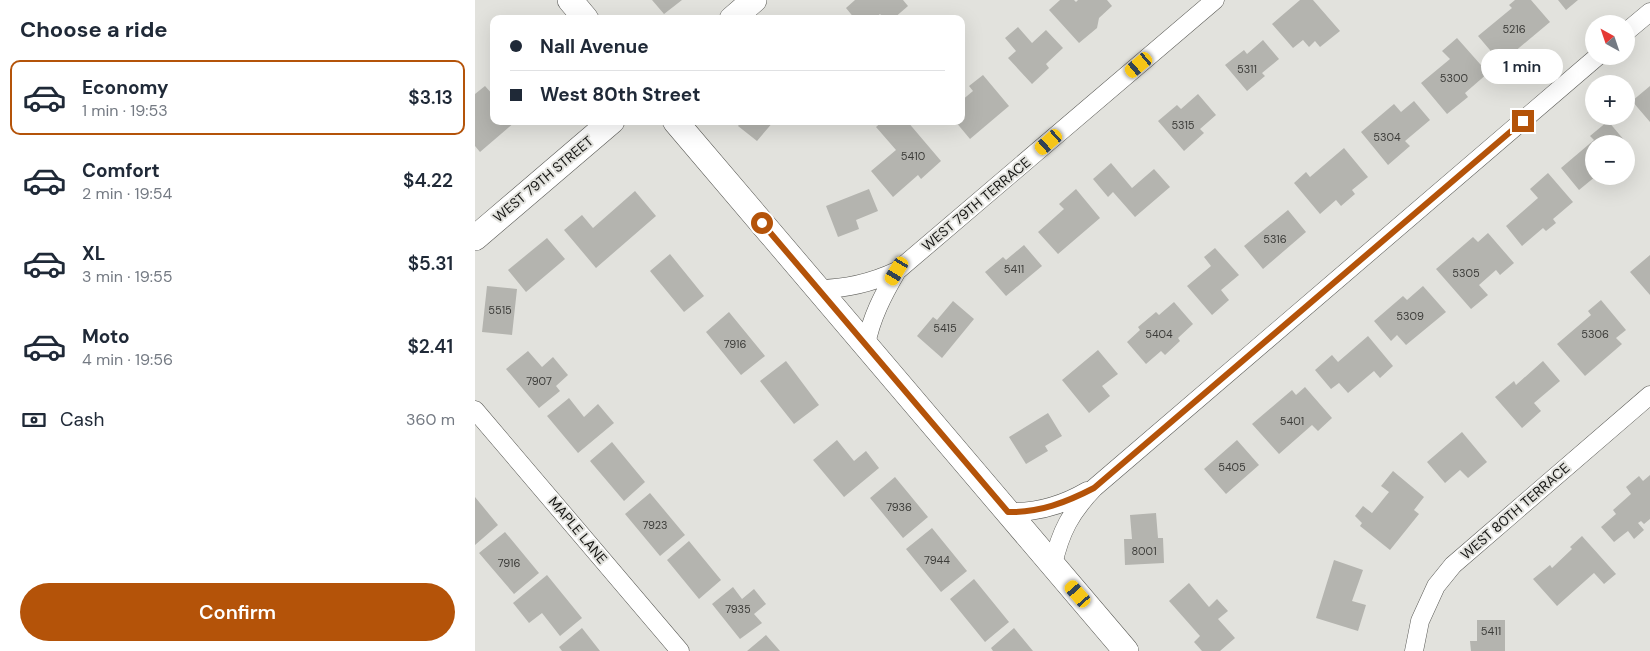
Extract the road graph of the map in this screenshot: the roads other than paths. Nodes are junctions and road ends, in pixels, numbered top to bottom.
1 (570, 0) edge
2 (754, 0) edge
3 (1215, 0) edge
4 (1650, 12) edge
5 (583, 15) edge
6 (737, 15) edge
7 (1635, 24) edge
8 (1588, 65) edge
9 (607, 125) edge
10 (678, 125) edge
11 (475, 238) edge
12 (897, 271) junction
13 (818, 289) junction
14 (866, 345) junction
15 (1650, 395) edge
16 (475, 410) edge
17 (1094, 488) junction
18 (1008, 512) junction
19 (1053, 565) junction
20 (680, 651) edge
21 (1126, 651) edge
22 (1414, 651) edge

1 - 5 main road
2 - 6 main road
3 - 12 street, WEST 79TH TERRACE
4 - 7 street
8 - 17 street
9 - 11 main road, WEST 79TH STREET
10 - 13 main road
12 - 13 street, WEST 79TH TERRACE
12 - 14 street, WEST 79TH TERRACE
13 - 14 main road
14 - 18 main road
15 - 22 street, WEST 80TH TERRACE
16 - 20 street, MAPLE LANE
17 - 18 street
17 - 19 street
18 - 19 main road
19 - 21 main road

